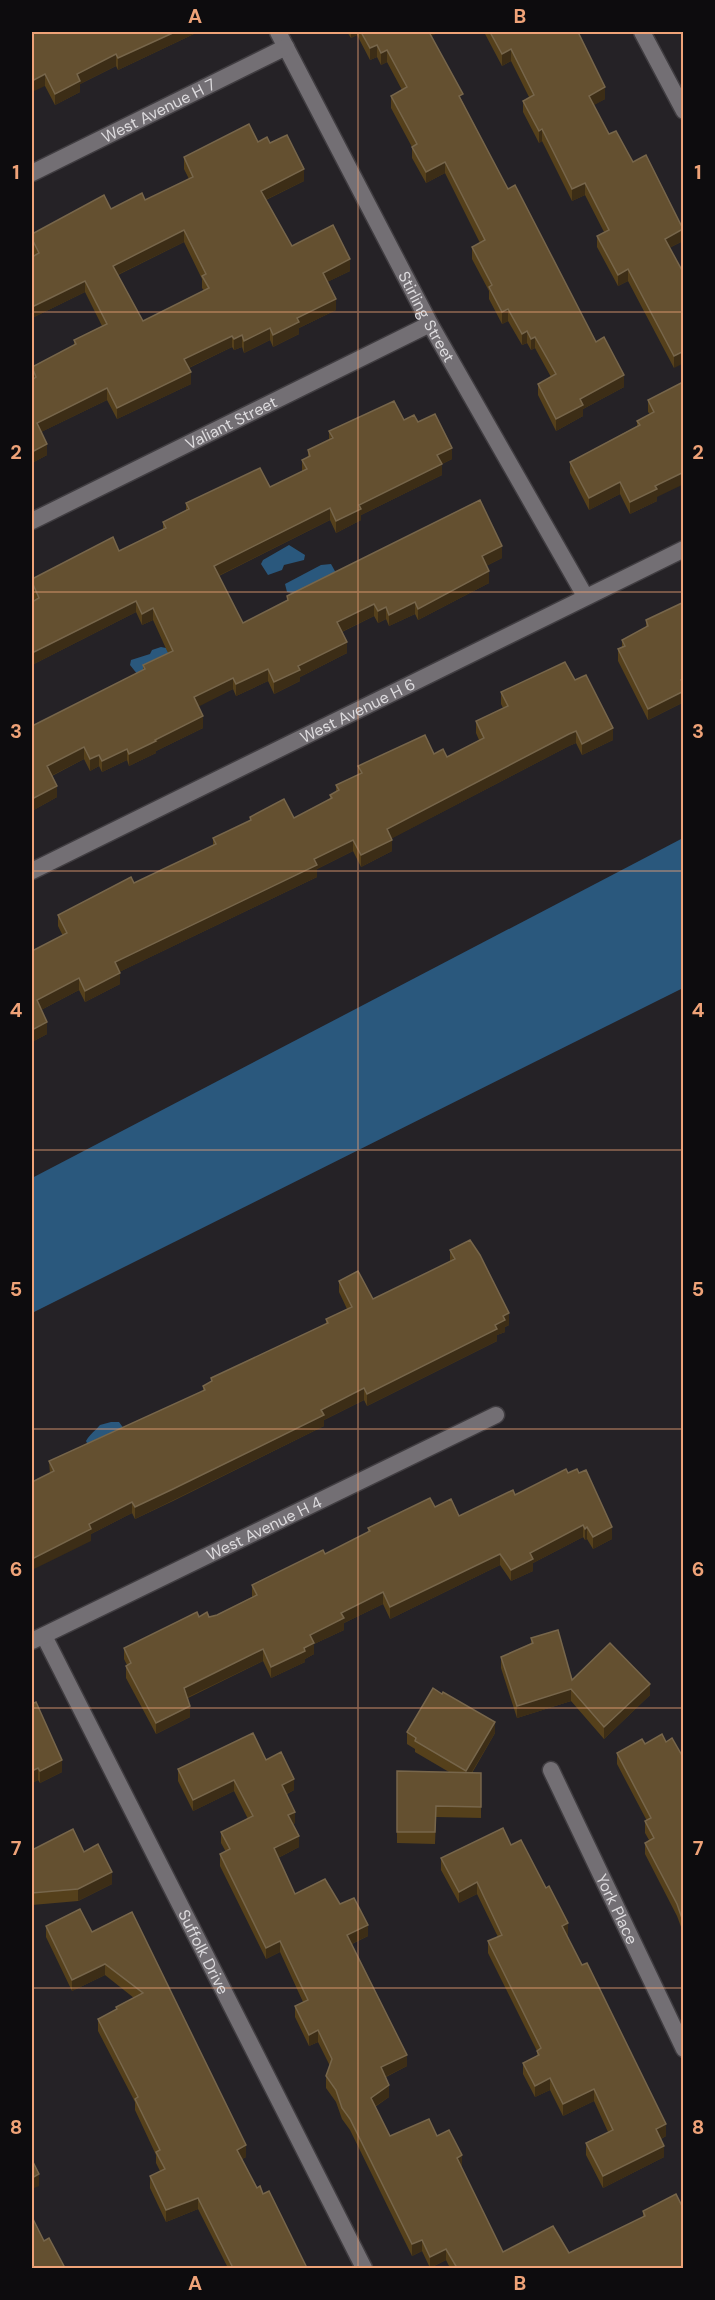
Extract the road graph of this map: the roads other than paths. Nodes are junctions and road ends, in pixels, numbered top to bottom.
1 (278, 32) edge
2 (642, 32) edge
3 (286, 47) junction
4 (684, 111) edge
5 (32, 173) edge
6 (430, 324) junction
7 (32, 521) edge
8 (684, 549) edge
9 (585, 596) junction
10 (32, 871) edge
11 (496, 1415) dead end
12 (38, 1638) edge
13 (551, 1770) dead end
14 (684, 2049) edge
15 (364, 2268) edge

1 - 3 street, Stirling Street
2 - 4 street
3 - 5 street, West Avenue H 7
3 - 6 street, Stirling Street
6 - 7 street, Valiant Street
6 - 9 street, Stirling Street
8 - 9 street, West Avenue H 6
9 - 10 street, West Avenue H 6
11 - 12 street, West Avenue H 4
12 - 15 street, Suffolk Drive
13 - 14 street, York Place

